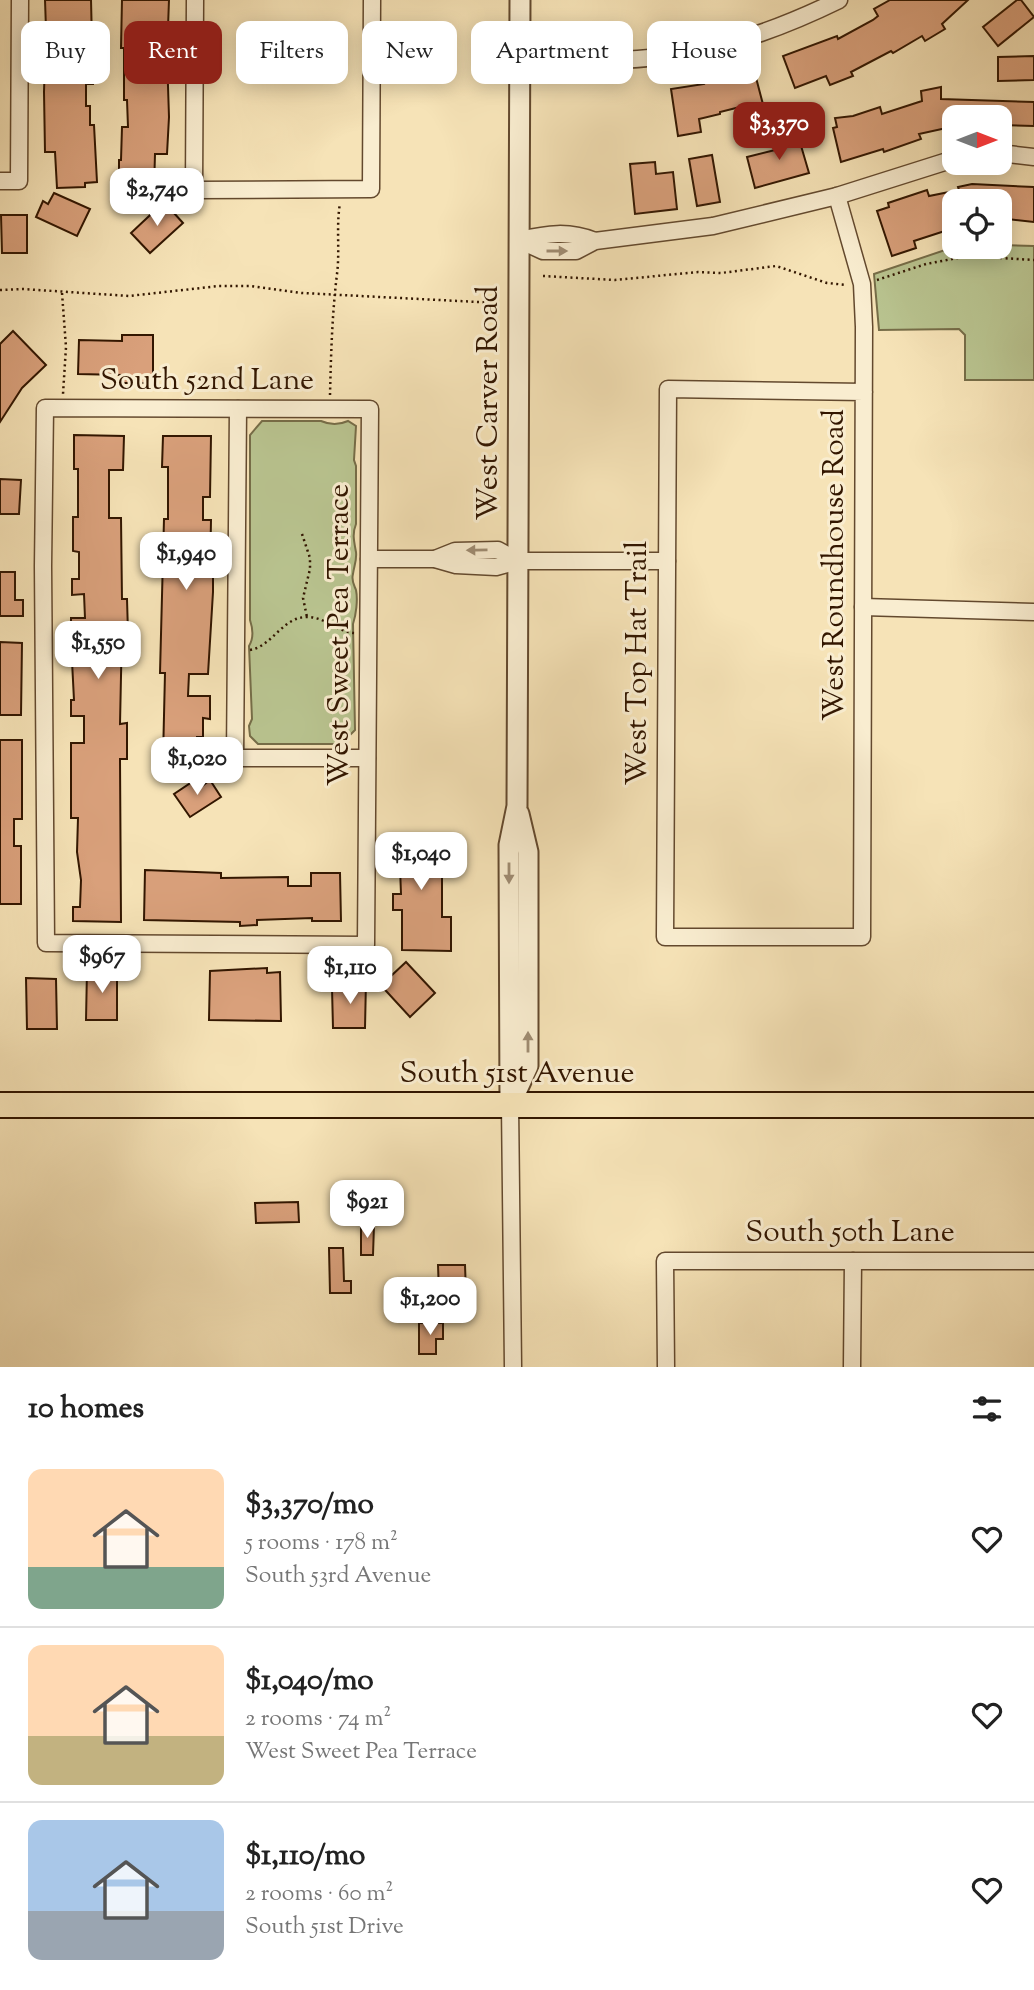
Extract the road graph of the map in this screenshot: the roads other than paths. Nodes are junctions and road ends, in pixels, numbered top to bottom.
1 (20, 0) edge
2 (195, 0) edge
3 (372, 0) edge
4 (520, 0) edge
5 (839, 0) edge
6 (520, 21) edge
7 (633, 57) edge
8 (520, 84) edge
9 (1012, 154) edge
10 (1034, 157) edge
11 (942, 163) edge
12 (0, 181) edge
13 (837, 196) junction
14 (519, 240) junction
15 (864, 392) junction
16 (238, 409) junction
17 (370, 409) joint
18 (369, 559) junction
19 (518, 561) junction
20 (667, 562) junction
21 (863, 607) junction
22 (1034, 612) edge
23 (367, 758) junction
24 (862, 937) joint
25 (366, 945) joint
26 (0, 1105) edge
27 (510, 1105) junction
28 (1034, 1105) edge
29 (853, 1261) junction
30 (1034, 1261) edge
31 (513, 1367) edge
32 (666, 1367) edge
33 (852, 1367) edge

1 - 12 street
2 - 3 street
4 - 6 street, West Carver Road
5 - 7 street
8 - 14 street, West Carver Road
9 - 10 street
11 - 13 street
13 - 14 street
13 - 15 street, West Roundhouse Road
14 - 19 street, West Carver Road
15 - 20 street, West Top Hat Trail
15 - 21 street, West Roundhouse Road
16 - 17 street, South 52nd Lane
16 - 23 street
16 - 25 street, South 52nd Lane
17 - 18 street, West Sweet Pea Terrace
18 - 19 street
18 - 23 street, West Sweet Pea Terrace
19 - 20 street
19 - 27 street, West Carver Road
20 - 24 street, West Top Hat Trail
21 - 22 street
21 - 24 street, West Roundhouse Road
23 - 25 street, West Sweet Pea Terrace
26 - 27 main road, South 51st Avenue
27 - 28 main road, South 51st Avenue
27 - 31 street, West Carver Road
29 - 30 street, South 50th Lane
29 - 32 street, South 50th Lane
29 - 33 street

